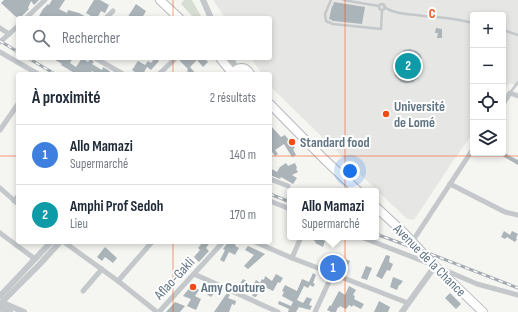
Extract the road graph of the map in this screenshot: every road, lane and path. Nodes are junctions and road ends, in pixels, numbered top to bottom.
1 (45, 0) edge
2 (160, 0) edge
3 (203, 0) edge
4 (331, 0) edge
5 (343, 0) edge
6 (381, 3) edge
7 (383, 8) junction
8 (113, 11) dead end
9 (28, 16) edge
10 (108, 16) edge
11 (177, 16) edge
12 (210, 16) edge
13 (470, 22) edge
14 (0, 28) edge
15 (16, 28) edge
16 (506, 31) edge
17 (9, 34) junction
18 (518, 35) edge
19 (0, 42) edge
20 (0, 52) edge
21 (98, 60) edge
22 (174, 60) edge
23 (223, 60) edge
24 (233, 60) edge
25 (236, 71) edge
26 (35, 72) edge
27 (120, 72) edge
28 (161, 72) edge
29 (249, 72) edge
30 (518, 82) edge
31 (510, 93) junction
32 (518, 96) edge
33 (506, 99) edge
34 (272, 106) edge
35 (16, 107) edge
36 (0, 130) edge
37 (470, 154) edge
38 (272, 180) edge
39 (450, 184) junction
40 (288, 186) dead end
41 (0, 188) edge
42 (355, 188) edge
43 (16, 202) edge
44 (272, 202) edge
45 (287, 208) edge
46 (379, 210) edge
47 (518, 215) edge
48 (0, 233) edge
49 (300, 240) edge
50 (369, 240) edge
51 (412, 242) junction
52 (49, 244) edge
53 (58, 244) edge
54 (67, 244) edge
55 (150, 244) edge
56 (221, 244) edge
57 (260, 244) edge
58 (292, 258) junction
59 (35, 259) junction
60 (435, 266) junction
61 (102, 269) junction
62 (332, 273) junction
63 (194, 274) junction
64 (118, 281) junction
65 (83, 291) dead end
66 (518, 295) edge
67 (1, 302) edge
68 (408, 303) junction
69 (10, 312) edge
70 (24, 312) edge
71 (158, 312) edge
72 (278, 312) edge
73 (315, 312) edge
74 (402, 312) edge
75 (483, 312) edge

1 - 9 street
2 - 11 main road
3 - 12 street
4 - 7 lane
5 - 6 lane
6 - 7 lane
6 - 7 lane
7 - 13 lane
8 - 10 street
14 - 17 street
15 - 17 street
16 - 18 lane
17 - 19 street
20 - 26 street
21 - 27 street
22 - 28 street
23 - 25 main road
24 - 25 street
25 - 29 main road
30 - 31 lane
31 - 32 street
31 - 33 street
34 - 42 main road
35 - 36 street
37 - 39 street
38 - 40 street
39 - 47 street
39 - 51 street
41 - 43 street
44 - 45 street
46 - 51 main road, Avenue de la Chance
48 - 59 street
49 - 58 street
50 - 60 street
51 - 60 main road, Avenue de la Chance
52 - 59 street
53 - 67 street
54 - 61 street
55 - 64 street
56 - 63 street, Aflao-Gakli
57 - 58 street
58 - 62 street
59 - 67 street
60 - 66 street
60 - 68 street
60 - 75 main road, Avenue de la Chance
61 - 64 street
61 - 65 street
62 - 68 street
62 - 73 street
63 - 71 street, Aflao-Gakli
63 - 72 street
64 - 71 street
67 - 69 street
67 - 70 street
68 - 74 street

